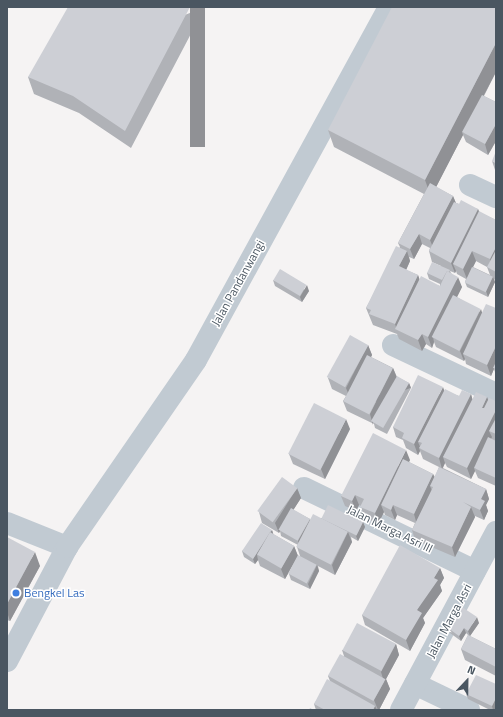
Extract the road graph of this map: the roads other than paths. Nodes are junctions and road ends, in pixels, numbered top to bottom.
1 (389, 7) edge
2 (470, 184) dead end
3 (496, 197) edge
4 (393, 345) dead end
5 (496, 394) edge
6 (304, 488) dead end
7 (7, 523) edge
8 (496, 532) edge
9 (67, 547) junction
10 (476, 571) junction
11 (7, 662) edge
12 (416, 684) junction
13 (401, 710) edge
14 (469, 710) edge

1 - 9 street, Jalan Pandanwangi
2 - 3 street
4 - 5 street
6 - 10 street, Jalan Marga Asri III
7 - 9 street
8 - 10 street, Jalan Marga Asri
9 - 11 street, Jalan Pandanwangi
10 - 12 street, Jalan Marga Asri
12 - 13 street, Jalan Marga Asri
12 - 14 street

